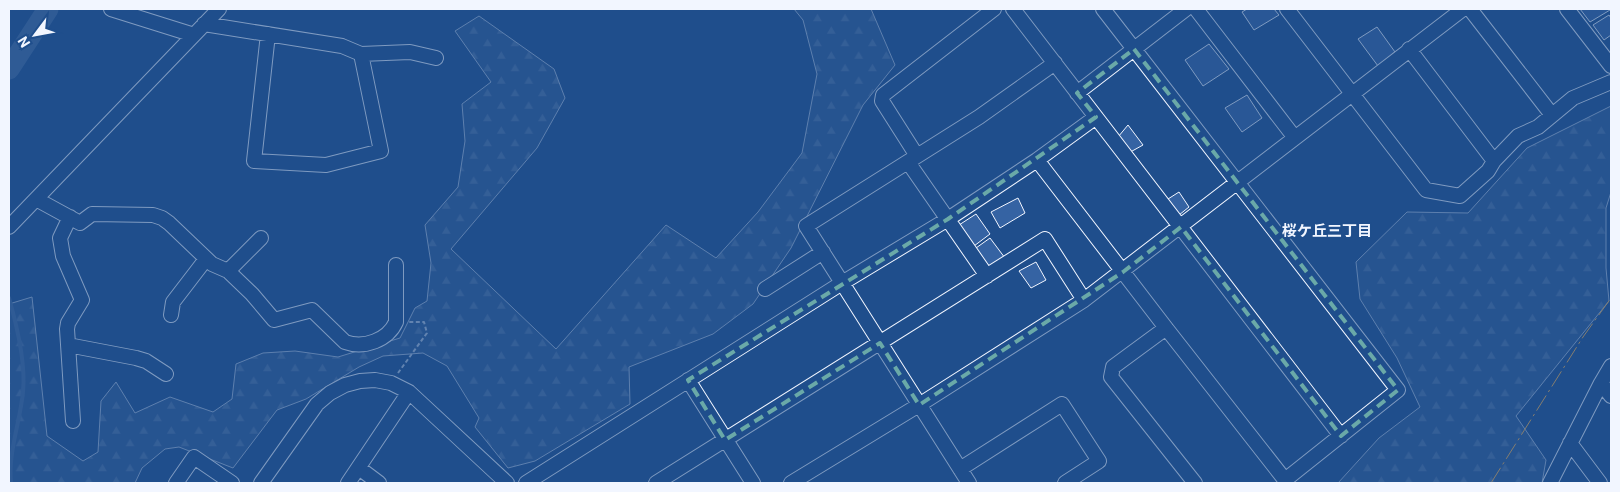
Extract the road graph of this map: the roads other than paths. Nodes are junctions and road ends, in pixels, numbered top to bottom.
1 (110, 9) edge
2 (219, 9) edge
3 (994, 9) edge
4 (1013, 9) edge
5 (1103, 9) edge
6 (1186, 9) edge
7 (1196, 9) edge
8 (1287, 9) edge
9 (1463, 9) edge
10 (1470, 9) edge
11 (1567, 9) edge
12 (204, 24) junction
13 (268, 34) junction
14 (194, 35) junction
15 (1134, 49) junction
16 (1409, 49) junction
17 (361, 54) junction
18 (436, 58) dead end
19 (1055, 63) junction
20 (1611, 66) edge
21 (1611, 82) edge
22 (1077, 93) junction
23 (1352, 94) junction
24 (1552, 115) junction
25 (1096, 117) junction
26 (1295, 138) junction
27 (912, 159) junction
28 (1037, 160) junction
29 (1494, 161) junction
30 (1238, 182) junction
31 (36, 199) junction
32 (70, 217) junction
33 (948, 219) junction
34 (9, 227) edge
35 (1180, 227) junction
36 (261, 238) dead end
37 (822, 252) junction
38 (206, 259) junction
39 (396, 265) dead end
40 (228, 271) junction
41 (1123, 272) junction
42 (987, 276) junction
43 (842, 284) junction
44 (765, 289) dead end
45 (1084, 300) junction
46 (171, 315) dead end
47 (1166, 328) junction
48 (880, 343) junction
49 (68, 345) junction
50 (1611, 366) edge
51 (166, 374) dead end
52 (688, 380) junction
53 (1601, 383) junction
54 (409, 392) junction
55 (1611, 396) edge
56 (919, 405) junction
57 (73, 421) dead end
58 (1342, 436) junction
59 (725, 440) junction
60 (1570, 443) junction
61 (359, 468) junction
62 (960, 469) junction
63 (671, 479) edge
64 (1286, 482) edge
65 (176, 483) edge
66 (232, 483) edge
67 (261, 483) edge
68 (348, 483) edge
69 (379, 483) edge
70 (507, 483) edge
71 (526, 483) edge
72 (656, 483) edge
73 (753, 483) edge
74 (792, 483) edge
75 (969, 483) edge
76 (1064, 483) edge
77 (1195, 483) edge
78 (1550, 483) edge
79 (1600, 483) edge

1 - 14 street
2 - 12 street
3 - 27 street
4 - 19 street
5 - 15 street
6 - 15 street
7 - 26 street
8 - 23 street
9 - 16 street
10 - 24 street
11 - 20 street
12 - 13 street
12 - 14 street
13 - 17 street
13 - 17 street
14 - 31 street
15 - 22 street
15 - 30 street
16 - 23 street
16 - 29 street
17 - 18 street
19 - 22 street
19 - 27 street
21 - 24 street
22 - 25 street
23 - 26 street
23 - 29 street
24 - 29 street
25 - 28 street
25 - 35 street
26 - 30 street
27 - 33 street
27 - 37 street
28 - 33 street
28 - 41 street
30 - 35 street
30 - 58 street
31 - 32 street
31 - 34 street
32 - 38 street
32 - 49 street
33 - 42 street
33 - 43 street
35 - 41 street
35 - 58 street
36 - 40 street
37 - 43 street
37 - 44 street
38 - 40 street
38 - 46 street
39 - 40 street
41 - 45 street
41 - 47 street
42 - 45 street
42 - 48 street
43 - 48 street
43 - 52 street
45 - 56 street
47 - 64 street
47 - 77 street
48 - 56 street
48 - 59 street
49 - 51 street
49 - 57 street
50 - 53 street
52 - 59 street
52 - 71 street
53 - 55 street
53 - 60 street
54 - 61 street
54 - 67 street
54 - 70 street
56 - 62 street
56 - 74 street
58 - 64 street
59 - 63 street
59 - 73 street
60 - 78 street
60 - 79 street
61 - 68 street
61 - 69 street
62 - 75 street
62 - 76 street
63 - 72 street
65 - 66 street

